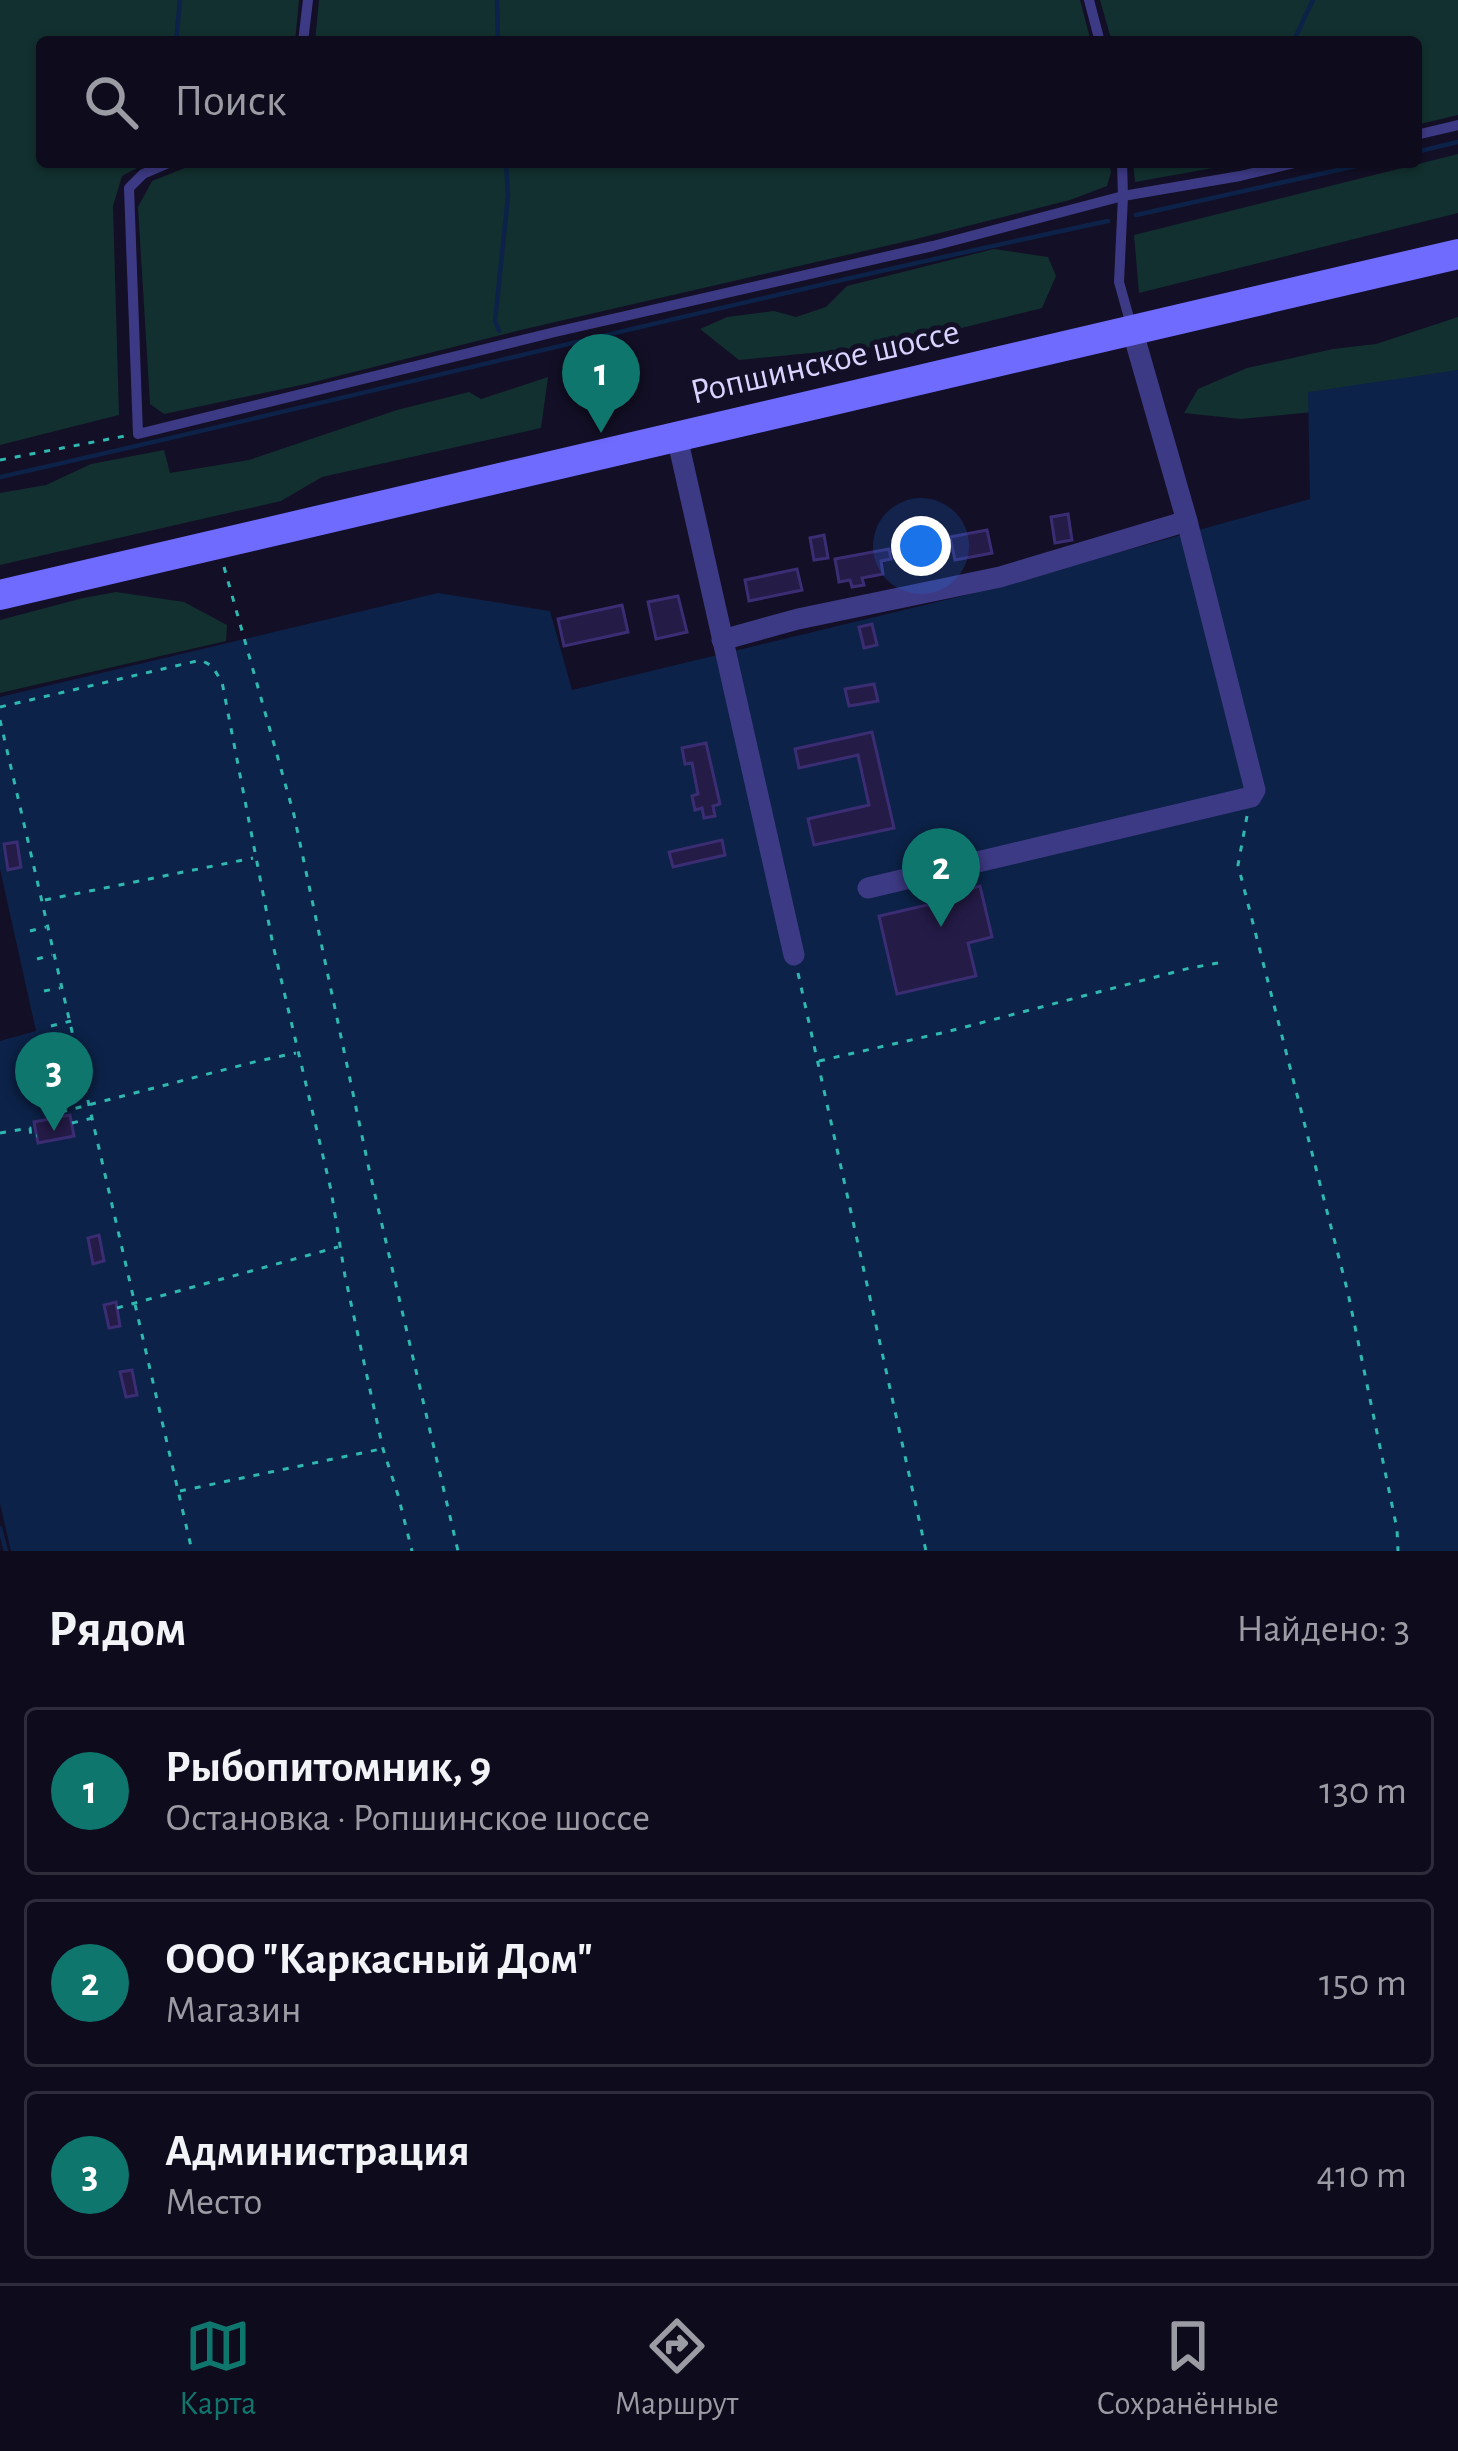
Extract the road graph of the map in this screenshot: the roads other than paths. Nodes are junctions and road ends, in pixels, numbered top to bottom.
1 (308, 0) edge
2 (1089, 0) edge
3 (304, 36) edge
4 (1098, 36) edge
5 (1458, 125) edge
6 (1422, 134) edge
7 (155, 168) edge
8 (1122, 168) edge
9 (1274, 168) edge
10 (1123, 196) junction
11 (1458, 254) edge
12 (1132, 329) junction
13 (677, 437) junction
14 (1187, 521) junction
15 (0, 595) edge
16 (722, 640) junction
17 (868, 888) dead end
18 (794, 955) road end

1 - 3 lane
2 - 4 lane
5 - 6 lane
7 - 10 lane
8 - 10 lane
9 - 10 lane
10 - 12 lane
11 - 12 main road, Ропшинское шоссе
12 - 13 main road, Ропшинское шоссе
12 - 14 street
13 - 15 main road, Ропшинское шоссе
13 - 16 street
14 - 16 street
14 - 17 street
16 - 18 street

